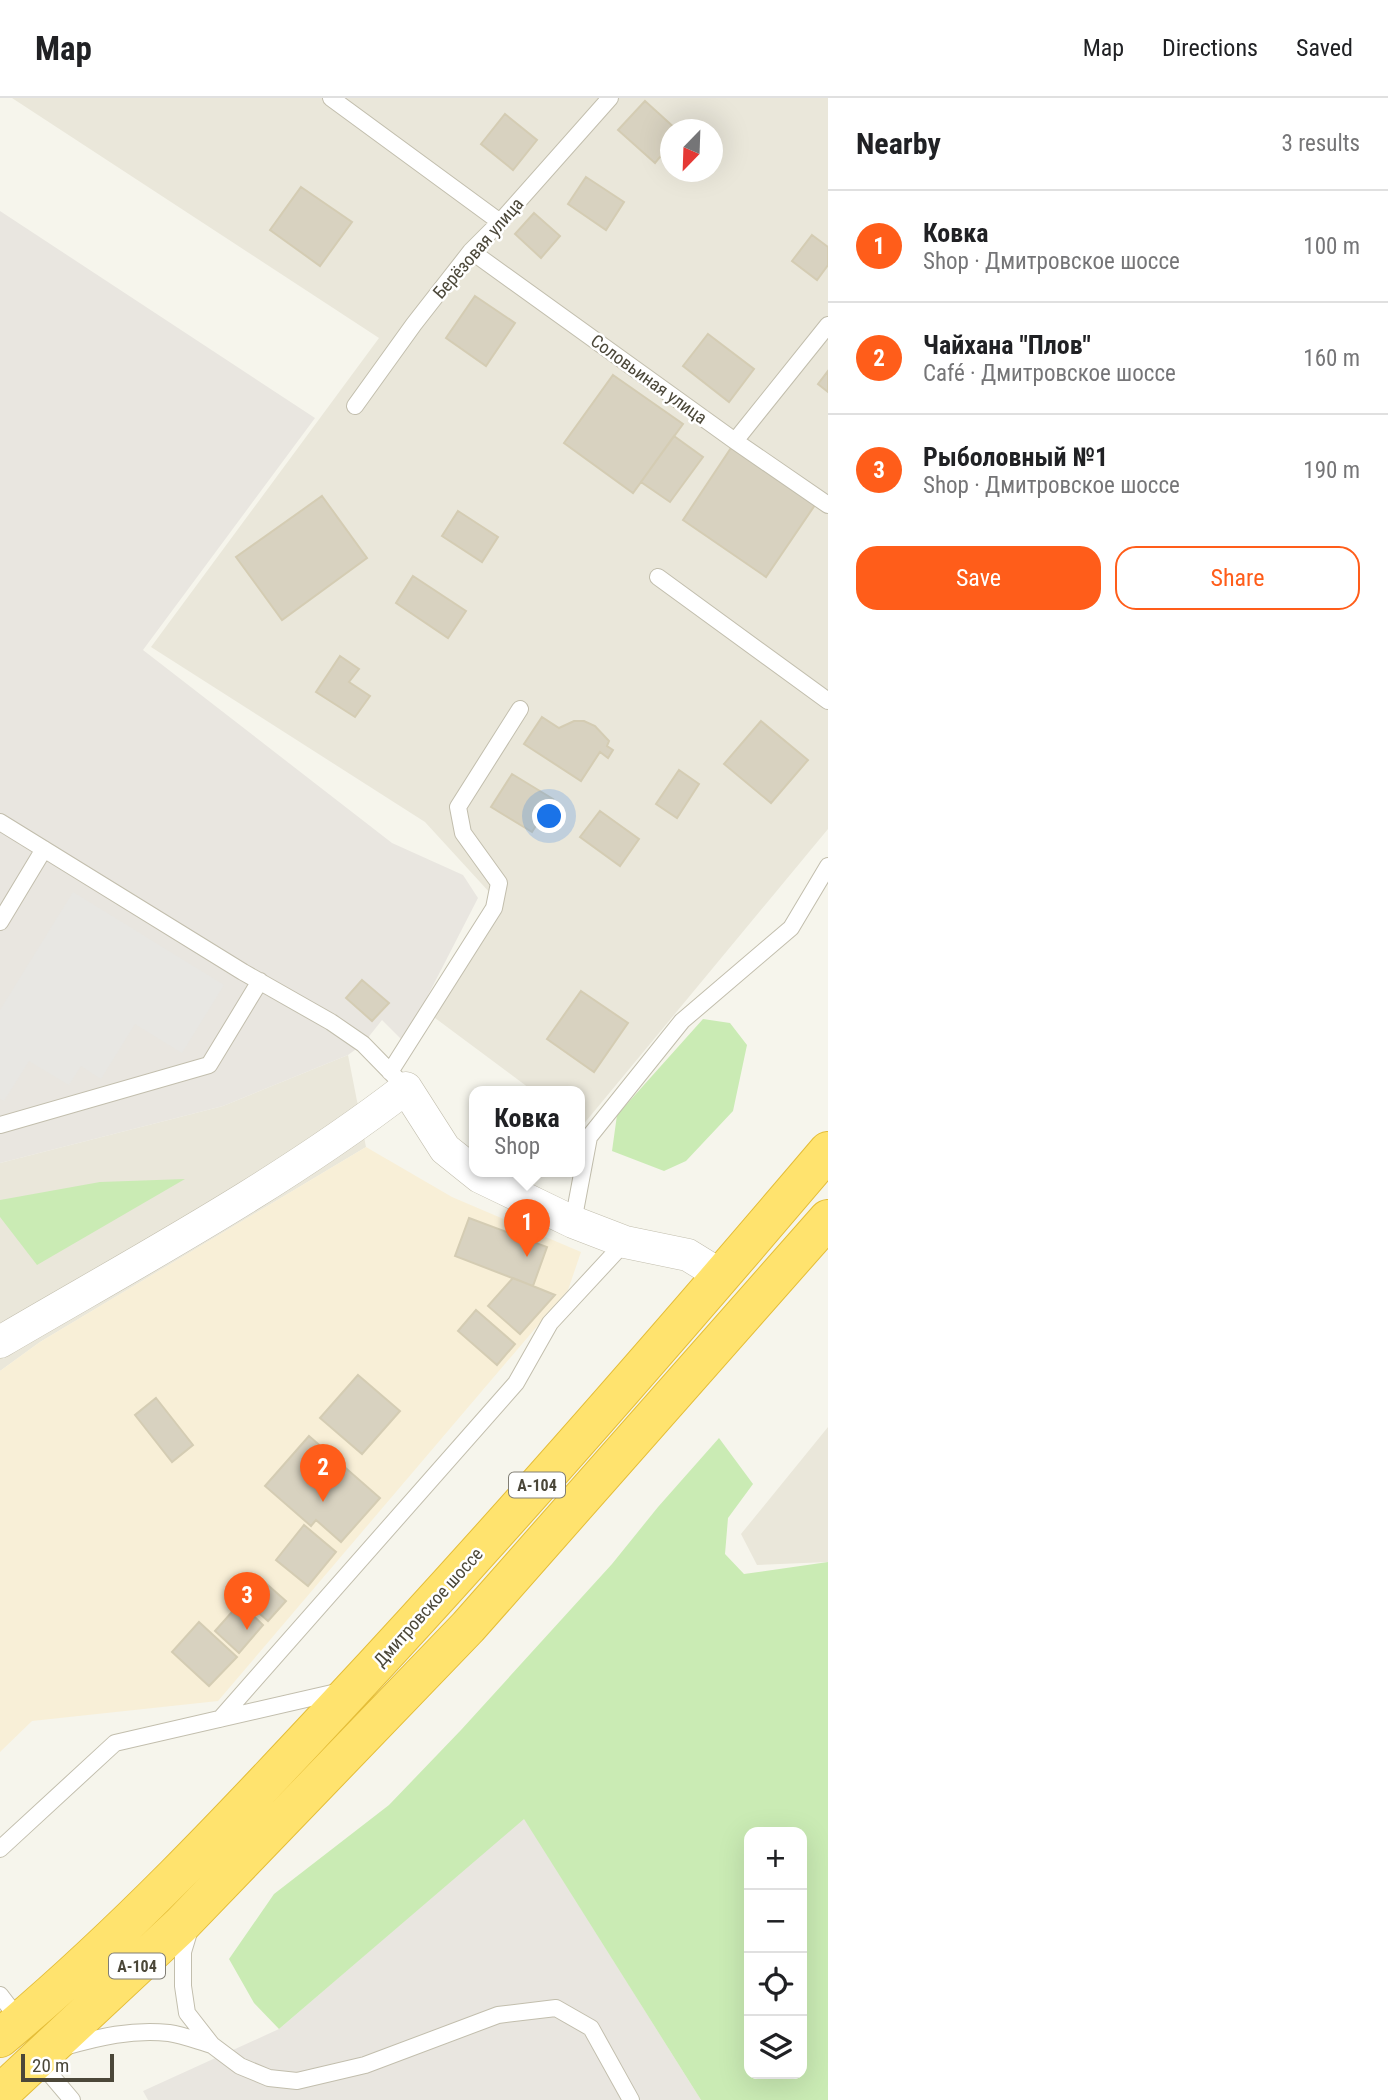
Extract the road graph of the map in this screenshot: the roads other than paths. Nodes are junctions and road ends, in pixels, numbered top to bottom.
1 (331, 98) edge
2 (610, 98) edge
3 (500, 222) junction
4 (471, 251) junction
5 (828, 325) edge
6 (355, 406) dead end
7 (735, 441) junction
8 (828, 505) edge
9 (658, 577) dead end
10 (828, 701) edge
11 (520, 709) dead end
12 (0, 822) edge
13 (44, 849) junction
14 (828, 866) edge
15 (0, 922) edge
16 (260, 981) junction
17 (398, 1080) junction
18 (0, 1125) edge
19 (828, 1150) edge
20 (585, 1159) edge
21 (469, 1168) edge
22 (480, 1177) edge
23 (582, 1177) edge
24 (828, 1219) edge
25 (573, 1222) junction
26 (625, 1242) junction
27 (722, 1276) junction
28 (0, 1342) edge
29 (353, 1688) junction
30 (219, 1719) junction
31 (0, 1849) edge
32 (196, 1909) junction
33 (7, 2018) edge
34 (212, 2045) junction
35 (42, 2056) junction
36 (0, 2094) edge
37 (72, 2100) edge
38 (631, 2100) edge

1 - 3 lane
2 - 3 lane, Берёзовая улица
3 - 4 lane, Берёзовая улица
4 - 6 lane, Берёзовая улица
4 - 7 lane, Соловьиная улица
5 - 7 lane
7 - 8 lane, Соловьиная улица
9 - 10 lane
11 - 17 lane
12 - 13 lane
13 - 15 lane
13 - 16 lane
14 - 20 lane
16 - 17 lane
16 - 18 lane
17 - 21 street
17 - 28 street
19 - 27 highway, Дмитровское шоссе / А-104
22 - 25 street
23 - 25 lane
24 - 32 highway, А-104
25 - 26 street
26 - 27 street
26 - 30 lane
27 - 29 highway, Дмитровское шоссе / А-104
29 - 30 lane
29 - 33 highway, Дмитровское шоссе / А-104
30 - 31 lane
32 - 34 lane
32 - 35 highway, А-104
34 - 35 lane
34 - 38 lane
35 - 36 highway, А-104
35 - 37 lane

